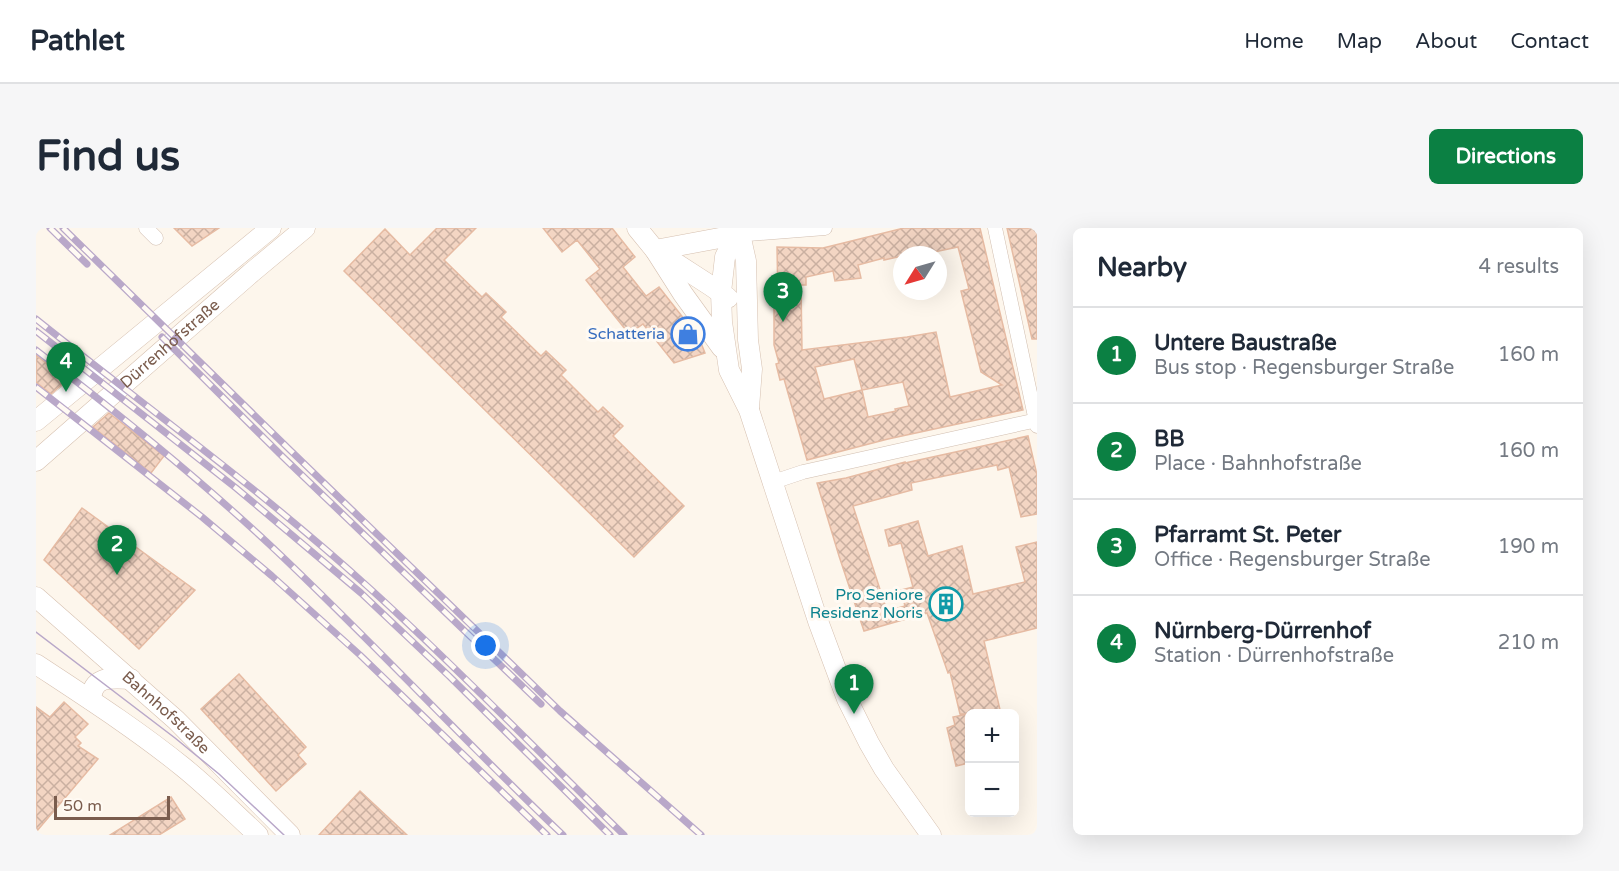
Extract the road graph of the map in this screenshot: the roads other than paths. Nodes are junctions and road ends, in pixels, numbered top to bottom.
1 (146, 228) edge
2 (271, 228) edge
3 (305, 228) edge
4 (637, 228) edge
5 (825, 228) edge
6 (995, 228) edge
7 (736, 231) edge
8 (156, 238) dead end
9 (655, 250) junction
10 (721, 292) junction
11 (748, 340) junction
12 (725, 352) junction
13 (749, 411) junction
14 (36, 422) edge
15 (1036, 422) edge
16 (36, 461) edge
17 (773, 482) junction
18 (36, 597) edge
19 (36, 664) edge
20 (130, 679) junction
21 (91, 700) junction
22 (258, 835) edge
23 (290, 835) edge
24 (931, 835) edge

1 - 8 street
2 - 14 main road, Dürrenhofstraße
3 - 16 main road, Dürrenhofstraße
4 - 9 main road
5 - 7 street
6 - 15 street
7 - 9 main road
7 - 10 main road
7 - 11 main road
9 - 10 main road
9 - 12 main road
10 - 11 main road
10 - 12 main road
11 - 13 main road
12 - 13 main road
13 - 17 main road
15 - 17 street
17 - 24 main road
18 - 20 main road, Bahnhofstraße
19 - 21 main road, Bahnhofstraße
20 - 21 main road
20 - 23 main road, Bahnhofstraße
21 - 22 main road, Bahnhofstraße

